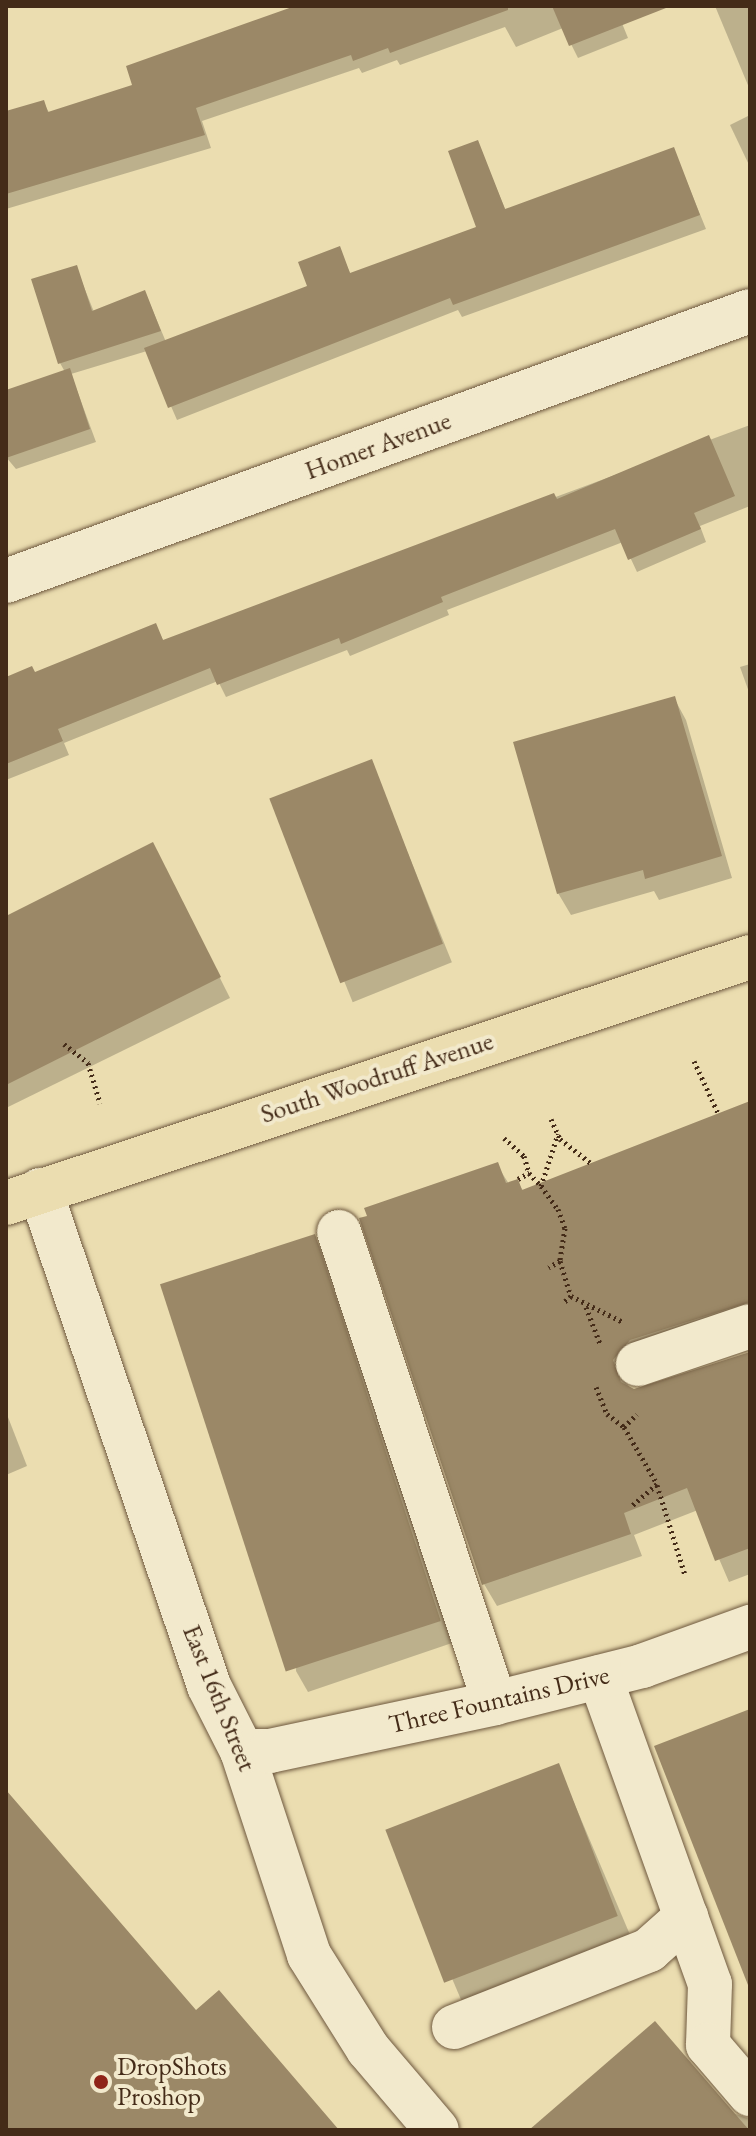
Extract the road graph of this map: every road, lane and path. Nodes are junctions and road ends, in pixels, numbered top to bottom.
1 (750, 311) edge
2 (6, 581) edge
3 (750, 957) edge
4 (64, 1044) dead end
5 (694, 1061) dead end
6 (100, 1103) dead end
7 (718, 1113) dead end
8 (551, 1119) dead end
9 (558, 1134) junction
10 (504, 1138) dead end
11 (592, 1164) dead end
12 (529, 1173) junction
13 (518, 1179) dead end
14 (541, 1186) junction
15 (23, 1197) edge
16 (339, 1232) dead end
17 (560, 1261) junction
18 (549, 1267) dead end
19 (571, 1296) junction
20 (563, 1303) dead end
21 (750, 1326) edge
22 (635, 1345) joint
23 (596, 1387) dead end
24 (637, 1414) dead end
25 (624, 1427) junction
26 (657, 1484) junction
27 (631, 1507) dead end
28 (685, 1575) dead end
29 (750, 1627) edge
30 (600, 1677) junction
31 (495, 1703) junction
32 (242, 1751) junction
33 (686, 1917) junction
34 (454, 2027) dead end
35 (750, 2094) edge
36 (437, 2130) edge

1 - 2 street, Homer Avenue
3 - 15 main road, South Woodruff Avenue
4 - 6 path
5 - 7 path
8 - 9 path
9 - 11 path
9 - 14 path
10 - 12 path
12 - 13 path
12 - 14 path
14 - 17 path
15 - 32 street, East 16th Street
16 - 31 street
17 - 18 path
17 - 19 path
19 - 20 path
19 - 22 path
21 - 22 street
23 - 25 path
24 - 25 path
25 - 26 path
26 - 27 path
26 - 28 path
29 - 30 street, Three Fountains Drive
30 - 31 street, Three Fountains Drive
30 - 33 street
31 - 32 street, Three Fountains Drive
32 - 36 street, East 16th Street
33 - 34 street
33 - 35 street

